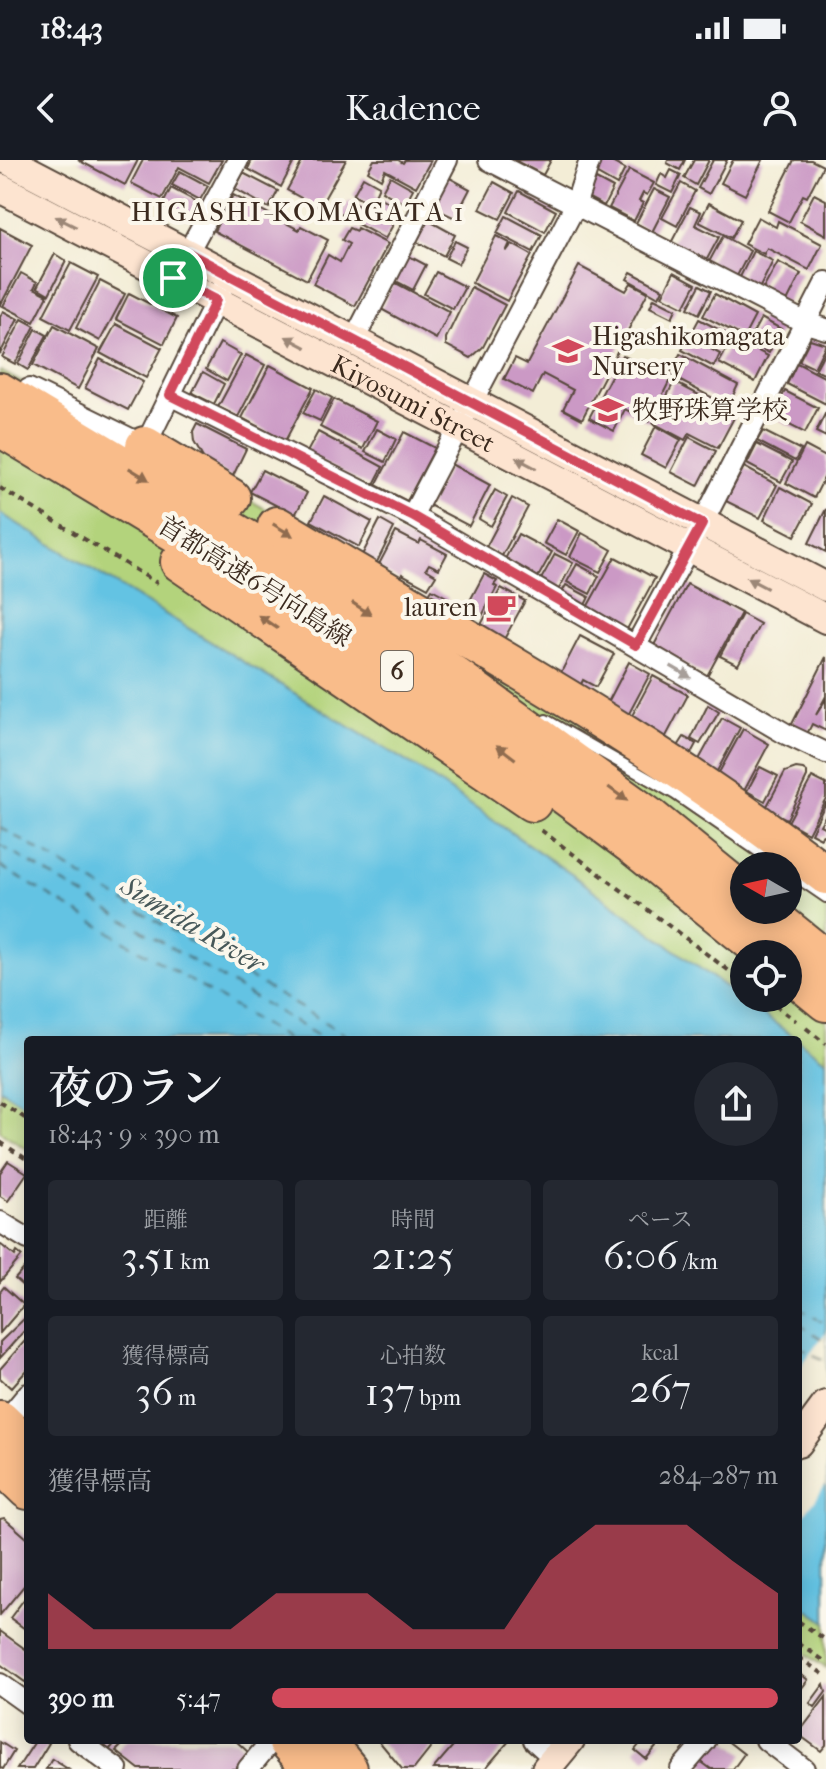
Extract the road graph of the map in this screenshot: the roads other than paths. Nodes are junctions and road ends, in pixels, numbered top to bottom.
1 (238, 160) edge
2 (447, 160) edge
3 (489, 160) edge
4 (590, 160) edge
5 (26, 164) edge
6 (0, 188) edge
7 (575, 206) junction
8 (188, 253) junction
9 (229, 274) junction
10 (173, 278) junction
11 (826, 282) edge
12 (216, 300) junction
13 (806, 323) junction
14 (826, 329) edge
15 (354, 340) junction
16 (0, 374) edge
17 (0, 392) edge
18 (170, 395) junction
19 (465, 415) junction
20 (0, 427) edge
21 (0, 440) edge
22 (145, 446) junction
23 (412, 516) junction
24 (696, 536) junction
25 (826, 587) edge
26 (826, 619) edge
27 (413, 644) junction
28 (636, 645) junction
29 (496, 691) dead end
30 (537, 715) dead end
31 (826, 753) edge
32 (760, 852) edge
33 (826, 875) edge
34 (802, 881) edge
35 (730, 883) edge
36 (826, 897) edge
37 (781, 924) edge
38 (735, 940) edge
39 (750, 940) edge
40 (826, 960) edge
41 (802, 983) edge
42 (826, 1001) edge
43 (0, 1222) edge
44 (24, 1237) edge
45 (24, 1402) edge
46 (826, 1405) edge
47 (8, 1432) edge
48 (802, 1438) edge
49 (0, 1463) edge
50 (24, 1486) edge
51 (0, 1684) edge
52 (24, 1701) edge
53 (83, 1744) edge
54 (269, 1744) edge
55 (290, 1744) edge
56 (327, 1744) edge
57 (703, 1744) edge
58 (771, 1744) edge
59 (117, 1769) edge
60 (248, 1769) edge
61 (312, 1769) edge
62 (348, 1769) edge
63 (681, 1769) edge
64 (804, 1769) edge

1 - 8 street
2 - 15 street
3 - 7 street
4 - 7 street
5 - 8 main road, Kiyosumi Street
10 -> 6 main road, Kiyosumi Street
7 - 13 street
7 - 19 street
8 - 9 main road, Kiyosumi Street
8 - 10 street
9 - 12 street
9 - 15 main road, Kiyosumi Street
10 - 12 main road, Kiyosumi Street
11 - 13 street
12 - 18 street
19 -> 12 main road, Kiyosumi Street
13 - 14 street
13 - 24 street
15 - 19 main road, Kiyosumi Street
16 - 22 street
17 -> 27 highway, 首都高速6号向島線 / 6
18 - 22 street
18 - 23 street
19 - 23 street
19 - 24 main road, Kiyosumi Street
39 -> 20 highway, 首都高速6号向島線 / 6
38 -> 21 highway
22 -> 33 highway
23 - 28 street
24 - 25 main road, Kiyosumi Street
26 -> 24 main road, Kiyosumi Street
24 - 28 street
27 - 29 lane
27 -> 35 highway, 首都高速6号向島線 / 6
28 -> 31 street
30 - 32 lane
34 - 36 lane
37 - 40 highway
41 - 42 highway
43 - 44 street
45 - 47 street
46 - 48 main road
49 - 50 highway
51 - 52 street
53 - 59 street
54 - 60 street
55 - 61 highway
56 - 62 highway
57 - 63 street
58 - 64 street

